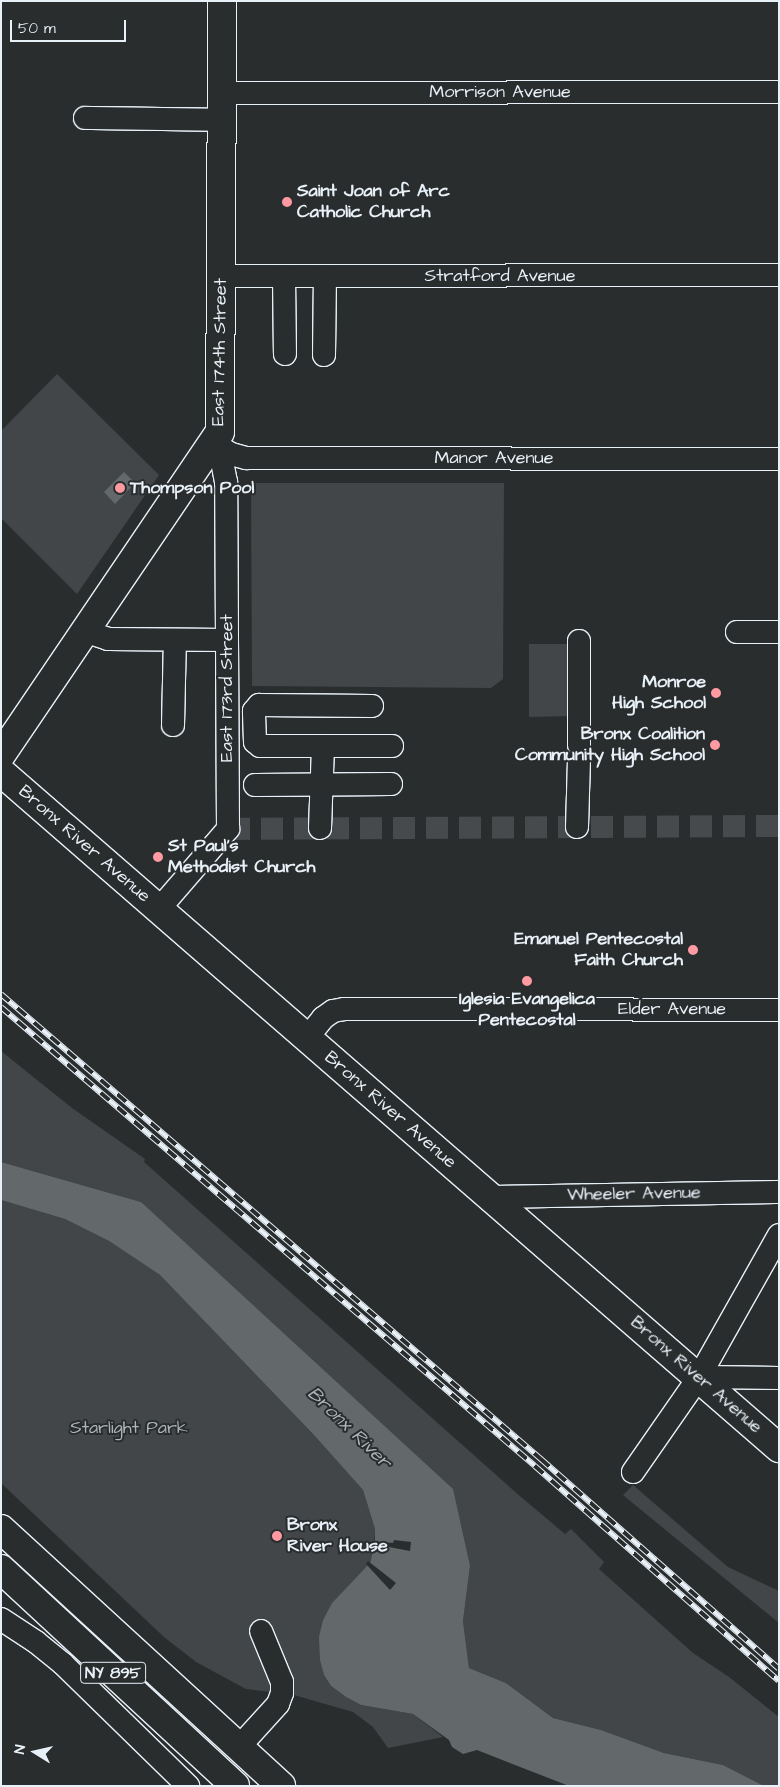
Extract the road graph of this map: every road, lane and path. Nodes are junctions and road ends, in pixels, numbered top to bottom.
1 (222, 1) edge
2 (779, 92) edge
3 (222, 106) junction
4 (85, 118) dead end
5 (779, 275) edge
6 (221, 276) junction
7 (284, 276) junction
8 (325, 276) junction
9 (285, 354) dead end
10 (324, 355) dead end
11 (214, 443) junction
12 (779, 459) edge
13 (84, 631) junction
14 (737, 632) dead end
15 (779, 632) edge
16 (175, 640) junction
17 (227, 640) junction
18 (579, 641) dead end
19 (372, 706) dead end
20 (173, 725) dead end
21 (324, 746) junction
22 (392, 746) dead end
23 (1, 755) edge
24 (1, 772) edge
25 (391, 784) dead end
26 (255, 785) dead end
27 (322, 785) junction
28 (577, 827) dead end
29 (320, 828) dead end
30 (159, 909) junction
31 (779, 1010) edge
32 (307, 1038) junction
33 (779, 1192) edge
34 (490, 1197) junction
35 (779, 1235) edge
36 (698, 1378) junction
37 (779, 1378) edge
38 (779, 1448) edge
39 (633, 1472) dead end
40 (1, 1529) edge
41 (28, 1554) junction
42 (3, 1575) edge
43 (1, 1619) edge
44 (261, 1631) dead end
45 (239, 1747) junction
46 (281, 1785) edge
47 (188, 1786) edge
48 (235, 1786) edge

1 - 3 main road, East 174th Street
2 - 3 street, Morrison Avenue
3 - 4 street, Morrison Avenue
3 - 6 main road, East 174th Street
5 - 8 street, Stratford Avenue
6 - 7 street, Stratford Avenue
6 - 11 main road, East 174th Street
7 - 8 street, Stratford Avenue
7 - 9 street
8 - 10 street
11 - 12 street, Manor Avenue
11 - 13 main road, East 174th Street
11 - 17 street, East 173rd Street
13 - 16 street
13 - 23 main road, East 174th Street
14 - 15 street
16 - 17 street
16 - 20 street
17 - 30 street, East 173rd Street
18 - 28 street
19 - 21 street
21 - 22 street
21 - 27 street
24 - 30 main road, Bronx River Avenue
25 - 27 street
26 - 27 street
27 - 29 street
30 - 32 main road, Bronx River Avenue
31 - 32 street, Elder Avenue
32 - 34 main road, Bronx River Avenue
33 - 34 street, Wheeler Avenue
34 - 36 main road, Bronx River Avenue
35 - 36 street
36 - 37 street
36 - 38 main road, Bronx River Avenue
36 - 39 street
40 - 41 main road, NY 895
41 - 42 street
41 - 45 main road, NY 895
42 - 48 main road, NY 895
43 - 47 street
44 - 45 street
45 - 46 main road, NY 895

